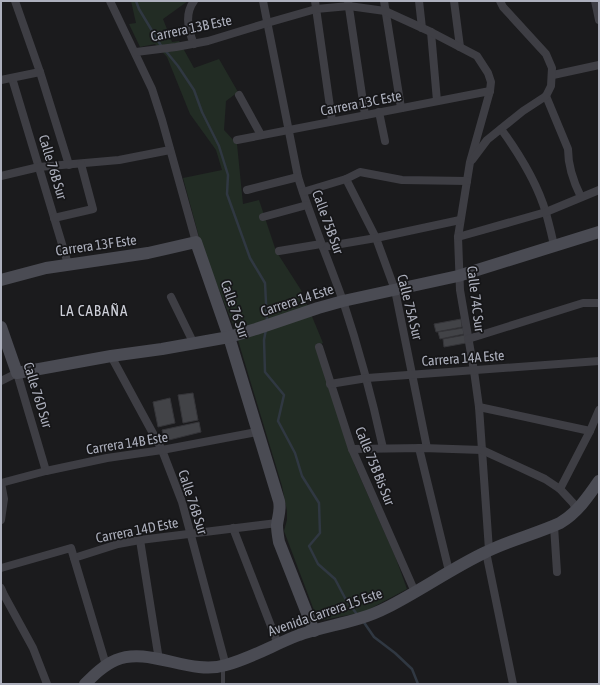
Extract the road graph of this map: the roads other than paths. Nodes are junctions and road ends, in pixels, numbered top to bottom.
1 (14, 1) edge
2 (110, 1) edge
3 (194, 1) edge
4 (263, 1) edge
5 (384, 1) edge
6 (419, 1) edge
7 (454, 1) edge
8 (500, 1) edge
9 (595, 1) edge
10 (349, 3) edge
11 (315, 5) edge
12 (385, 11) junction
13 (599, 20) edge
14 (267, 22) junction
15 (422, 28) junction
16 (431, 32) junction
17 (194, 44) junction
18 (460, 47) junction
19 (136, 52) junction
20 (477, 56) joint
21 (599, 65) edge
22 (40, 72) junction
23 (553, 75) junction
24 (12, 78) junction
25 (1, 80) edge
26 (490, 91) junction
27 (239, 95) dead end
28 (546, 96) junction
29 (437, 101) junction
30 (401, 108) junction
31 (379, 112) junction
32 (365, 115) junction
33 (332, 121) junction
34 (501, 129) junction
35 (289, 130) junction
36 (261, 135) junction
37 (237, 140) dead end
38 (385, 141) dead end
39 (170, 150) junction
40 (470, 162) junction
41 (81, 164) junction
42 (70, 165) junction
43 (39, 167) junction
44 (1, 176) edge
45 (298, 177) junction
46 (346, 178) junction
47 (467, 181) junction
48 (247, 190) dead end
49 (599, 190) edge
50 (303, 192) junction
51 (581, 197) junction
52 (307, 205) junction
53 (546, 212) junction
54 (263, 217) dead end
55 (54, 218) junction
56 (460, 220) junction
57 (599, 232) edge
58 (458, 237) junction
59 (376, 238) junction
60 (196, 242) junction
61 (322, 245) junction
62 (554, 246) junction
63 (279, 251) dead end
64 (68, 264) junction
65 (458, 276) junction
66 (1, 280) edge
67 (395, 290) junction
68 (171, 297) dead end
69 (343, 301) junction
70 (599, 303) edge
71 (1, 327) edge
72 (229, 336) junction
73 (468, 339) junction
74 (194, 344) junction
75 (319, 347) dead end
76 (111, 356) junction
77 (599, 360) edge
78 (474, 371) junction
79 (17, 373) junction
80 (413, 375) junction
81 (367, 378) junction
82 (1, 381) edge
83 (330, 384) junction
84 (479, 407) junction
85 (599, 410) edge
86 (590, 431) junction
87 (257, 432) junction
88 (383, 448) junction
89 (423, 448) junction
90 (352, 449) junction
91 (162, 450) junction
92 (482, 450) junction
93 (46, 471) junction
94 (599, 481) edge
95 (1, 483) edge
96 (560, 489) junction
97 (577, 510) junction
98 (1, 520) edge
99 (277, 523) junction
100 (554, 526) junction
101 (233, 528) junction
102 (191, 533) junction
103 (140, 540) junction
104 (487, 551) junction
105 (74, 558) junction
106 (1, 568) edge
107 (449, 571) junction
108 (557, 572) dead end
109 (1, 588) edge
110 (415, 592) junction
111 (314, 631) junction
112 (278, 644) junction
113 (159, 660) junction
114 (106, 665) junction
115 (225, 666) junction
116 (47, 684) edge
117 (85, 684) edge
118 (223, 684) edge
119 (513, 684) edge

1 - 22 street
2 - 19 street, Calle 76 Sur
3 - 17 street
4 - 14 street, Calle 75B Sur
5 - 12 street
6 - 15 street
7 - 18 street
8 - 23 street
9 - 13 street
10 - 11 street, Carrera 13B Este
10 - 12 street, Carrera 13B Este
10 - 32 street
11 - 14 street, Carrera 13B Este
11 - 33 street
12 - 15 street, Carrera 13B Este
12 - 30 street
14 - 17 street, Carrera 13B Este
14 - 35 street, Calle 75B Sur
15 - 16 street, Carrera 13B Este
16 - 18 street, Carrera 13B Este
16 - 29 street
17 - 19 street, Carrera 13B Este
18 - 20 street, Carrera 13B Este
19 - 39 street, Calle 76 Sur
20 - 26 street, Calle 74C Sur
21 - 23 street
22 - 24 street
22 - 42 street
23 - 28 street
24 - 25 street
24 - 43 street, Calle 76B Sur
26 - 29 street, Carrera 13C Este
26 - 40 street, Calle 74C Sur
27 - 36 street
28 - 34 street
28 - 51 street
29 - 30 street, Carrera 13C Este
30 - 31 street, Carrera 13C Este
31 - 32 street, Carrera 13C Este
31 - 38 street
32 - 33 street, Carrera 13C Este
33 - 35 street, Carrera 13C Este
34 - 40 street
34 - 53 street
35 - 36 street, Carrera 13C Este
35 - 45 street, Calle 75B Sur
36 - 37 street, Carrera 13C Este
39 - 41 street
39 - 60 street, Calle 76 Sur
40 - 47 street, Calle 74C Sur
41 - 42 street
41 - 55 street
42 - 43 street
43 - 44 street
43 - 55 street, Calle 76B Sur
45 - 48 street
45 - 50 street, Calle 75B Sur
46 - 47 street
46 - 50 street
46 - 59 street, Calle 75A Sur
47 - 56 street, Calle 74C Sur
49 - 51 street
50 - 52 street, Calle 75B Sur
51 - 53 street
52 - 54 street
52 - 61 street, Calle 75B Sur
53 - 58 street
53 - 62 street
55 - 64 street, Calle 76B Sur
56 - 58 street, Calle 74C Sur
56 - 59 street
57 - 62 street, Carrera 14 Este
58 - 65 street, Calle 74C Sur
59 - 61 street
59 - 67 street, Calle 75A Sur
60 - 64 street, Carrera 13F Este
60 - 72 street, Calle 76 Sur
61 - 63 street
61 - 69 street, Calle 75B Sur
62 - 65 street, Carrera 14 Este
64 - 66 street, Carrera 13F Este
65 - 67 street, Carrera 14 Este
65 - 73 street, Calle 74C Sur
67 - 69 street, Carrera 14 Este
67 - 80 street, Calle 75A Sur
68 - 74 street
69 - 72 street, Carrera 14 Este
69 - 81 street, Calle 75B Sur
70 - 73 street
71 - 79 street, Calle 76D Sur
72 - 74 street, Carrera 14 Este
72 - 87 street, Calle 76 Sur
73 - 78 street, Calle 74C Sur
74 - 76 street, Carrera 14 Este
75 - 83 street, Calle 75B Bis Sur
76 - 79 street, Carrera 14 Este
76 - 91 street, Calle 76B Sur
77 - 78 street, Carrera 14A Este
78 - 80 street, Carrera 14A Este
78 - 84 street, Calle 74C Sur
79 - 82 street, Carrera 14 Este
79 - 93 street, Calle 76D Sur
80 - 81 street, Carrera 14A Este
80 - 89 street, Calle 75A Sur
81 - 83 street, Carrera 14A Este
81 - 88 street, Calle 75B Sur
83 - 90 street, Calle 75B Bis Sur
84 - 86 street
84 - 92 street, Calle 74C Sur
85 - 86 street
86 - 96 street
87 - 91 street, Carrera 14B Este
87 - 99 street, Calle 76 Sur
88 - 89 street
88 - 90 street
89 - 92 street
89 - 107 street, Calle 75A Sur
90 - 110 street, Calle 75B Bis Sur
91 - 93 street, Carrera 14B Este
91 - 102 street, Calle 76B Sur
92 - 96 street
92 - 104 street, Calle 74C Sur
93 - 95 street, Carrera 14B Este
94 - 97 street, Avenida Carrera 15 Este
95 - 98 street
96 - 97 street
97 - 100 street, Avenida Carrera 15 Este
99 - 101 street, Carrera 14D Este
99 - 111 street, Calle 76 Sur
100 - 104 street, Avenida Carrera 15 Este
100 - 108 street
101 - 102 street, Carrera 14D Este
101 - 112 street
102 - 103 street, Carrera 14D Este
102 - 115 street, Calle 76B Sur
103 - 105 street, Carrera 14D Este
103 - 113 street
104 - 107 street, Avenida Carrera 15 Este
104 - 119 street, Calle 74C Sur
105 - 106 street
105 - 114 street
107 - 110 street, Avenida Carrera 15 Este
109 - 116 street
110 - 111 street, Avenida Carrera 15 Este
111 - 112 street, Avenida Carrera 15 Este
112 - 115 street, Avenida Carrera 15 Este
113 - 114 street, Avenida Carrera 15 Este
113 - 115 street, Avenida Carrera 15 Este
114 - 117 street, Avenida Carrera 15 Este
115 - 118 lane

